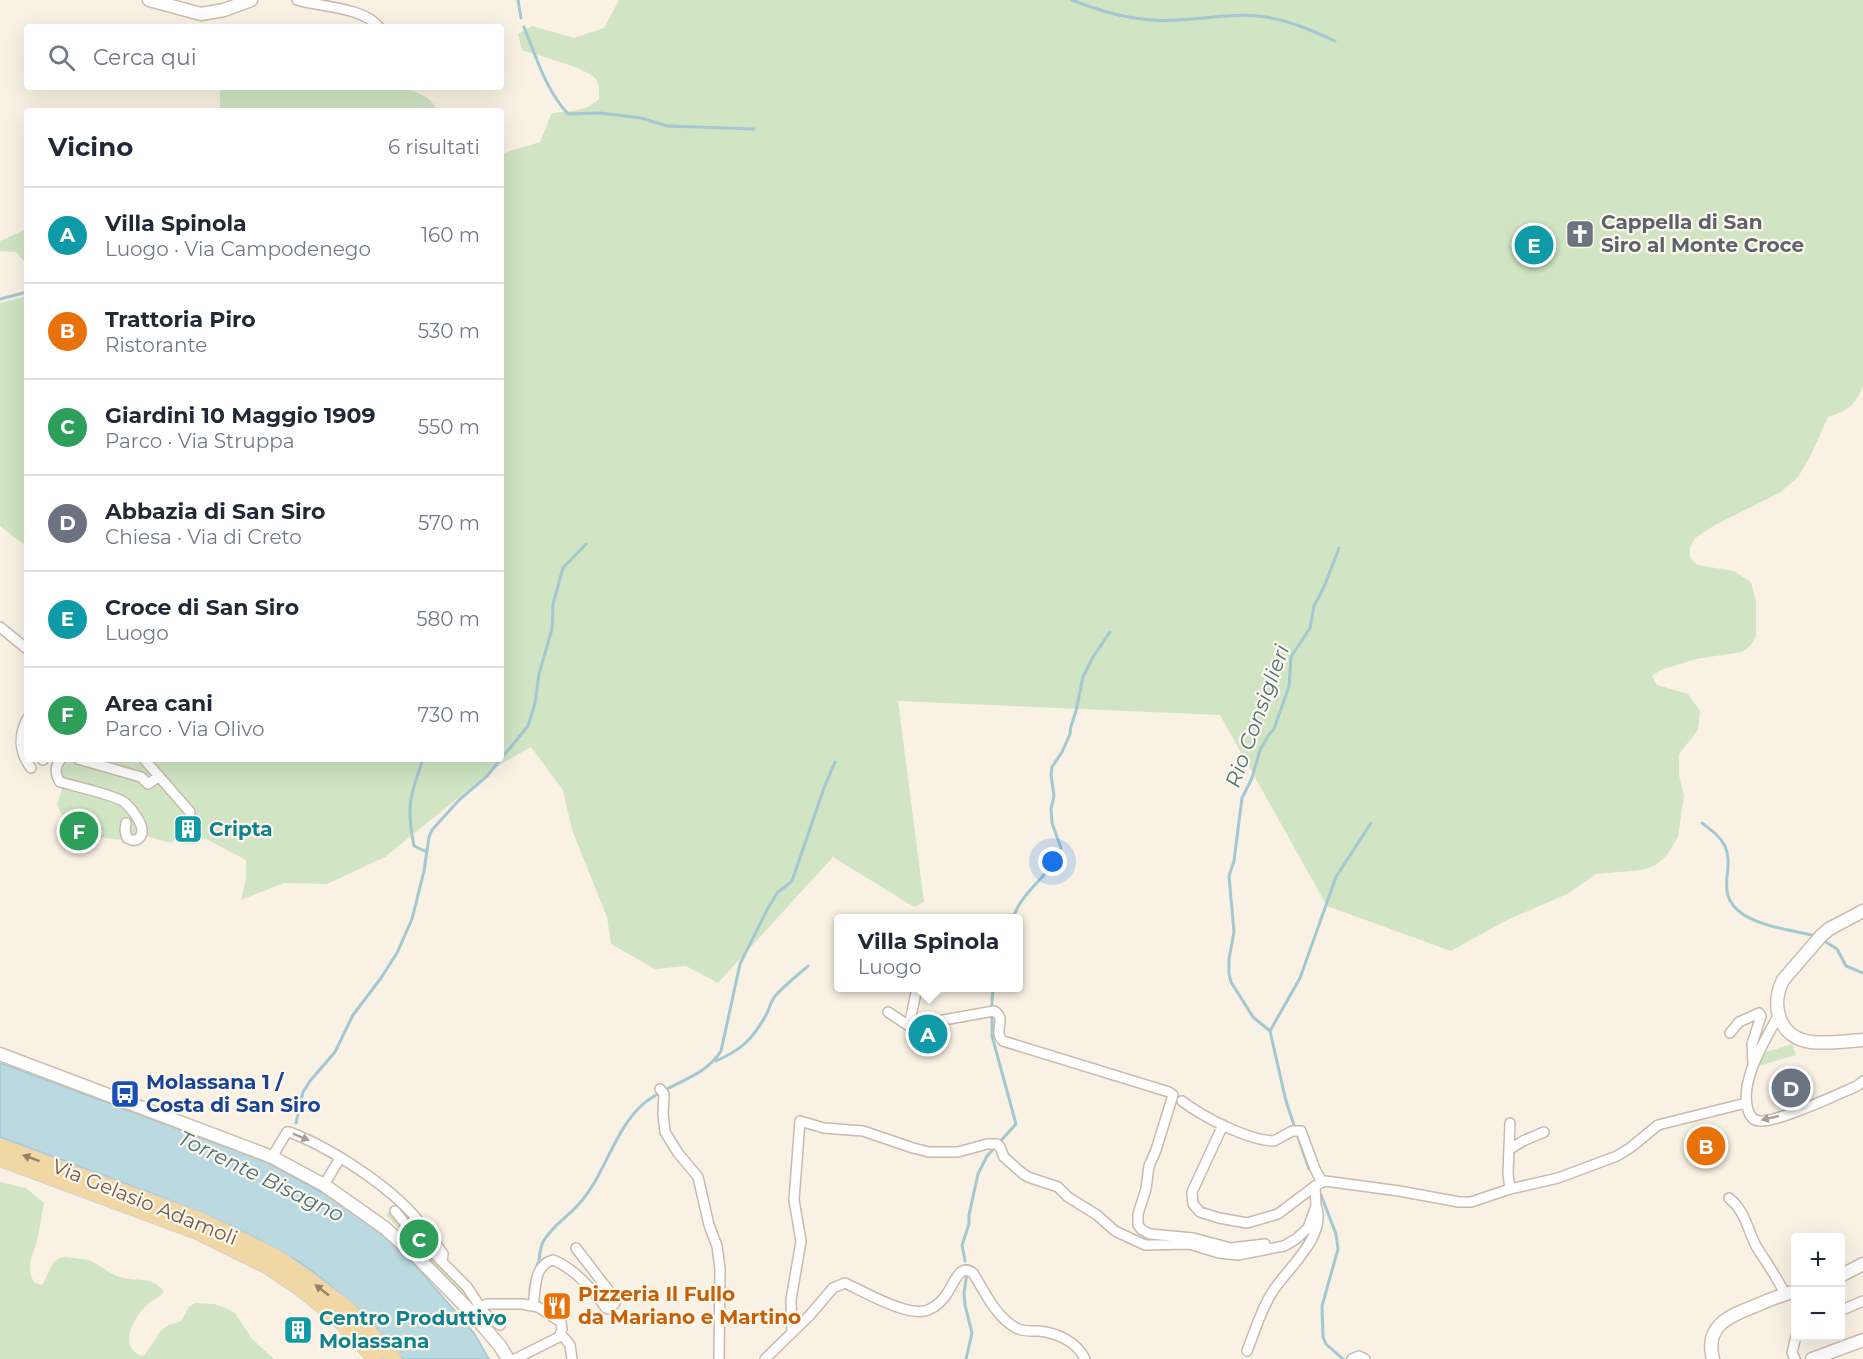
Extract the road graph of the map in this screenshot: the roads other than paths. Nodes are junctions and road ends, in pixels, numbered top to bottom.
1 (149, 0) edge
2 (251, 0) edge
3 (297, 0) edge
4 (377, 24) edge
5 (0, 627) edge
6 (24, 647) edge
7 (24, 735) edge
8 (24, 756) edge
9 (27, 762) edge
10 (59, 762) edge
11 (88, 762) edge
12 (147, 762) edge
13 (31, 768) dead end
14 (159, 776) junction
15 (190, 812) dead end
16 (126, 823) dead end
17 (1863, 911) edge
18 (916, 992) edge
19 (888, 1012) dead end
20 (1778, 1016) junction
21 (909, 1026) junction
22 (1730, 1033) dead end
23 (1863, 1040) edge
24 (0, 1054) edge
25 (1753, 1066) junction
26 (1863, 1081) edge
27 (662, 1091) dead end
28 (1182, 1101) dead end
29 (1747, 1106) junction
30 (1510, 1123) dead end
31 (1223, 1125) junction
32 (1544, 1132) dead end
33 (0, 1146) edge
34 (1509, 1149) junction
35 (272, 1157) junction
36 (340, 1158) junction
37 (0, 1159) edge
38 (324, 1185) junction
39 (1316, 1185) junction
40 (1510, 1189) junction
41 (1729, 1198) dead end
42 (1316, 1206) junction
43 (407, 1207) junction
44 (395, 1211) dead end
45 (403, 1222) junction
46 (576, 1248) dead end
47 (444, 1262) junction
48 (1863, 1264) edge
49 (1845, 1273) edge
50 (441, 1282) junction
51 (1790, 1292) edge
52 (1863, 1301) edge
53 (533, 1306) junction
54 (1845, 1309) edge
55 (475, 1310) junction
56 (500, 1325) dead end
57 (792, 1332) junction
58 (561, 1334) junction
59 (1863, 1340) edge
60 (1796, 1341) edge
61 (1247, 1351) dead end
62 (1794, 1356) edge
63 (375, 1359) edge
64 (394, 1359) edge
65 (508, 1359) edge
66 (515, 1359) edge
67 (572, 1359) edge
68 (719, 1359) edge
69 (765, 1359) edge
70 (1086, 1359) edge
71 (1352, 1359) edge
72 (1365, 1359) edge
73 (1713, 1359) edge
74 (1812, 1359) edge

1 - 2 main road
3 - 4 street
5 - 6 street
7 - 8 street
9 - 13 street
10 - 16 street
11 - 14 street
12 - 14 street
14 - 15 street
17 - 20 main road
18 - 21 street
19 - 21 street
20 - 23 main road
20 - 25 street
21 - 39 street
22 - 25 street
24 - 35 main road
25 - 29 street
26 -> 29 street
27 - 68 street
28 - 31 street
29 - 40 street
30 - 34 street
31 - 39 street
31 - 39 street
32 - 34 street
64 -> 33 main road, Via Gelasio Adamoli
34 - 40 street
35 -> 36 street
35 - 38 main road
36 - 38 street
36 - 43 street
37 - 63 main road, Via Gelasio Adamoli
38 - 50 main road
39 - 40 street
39 - 42 street
41 - 51 street
42 - 57 street
42 - 61 street
43 - 45 street
43 - 47 street
44 - 45 street
45 - 47 street
46 - 53 street
47 - 50 street
47 - 55 street
48 - 49 main road
50 - 55 main road
51 - 73 main road
52 - 54 street
53 - 55 street
53 - 58 street
55 - 56 street
55 - 65 main road
57 - 69 street
57 - 70 street
58 - 66 street
58 - 67 street
59 - 74 main road
60 - 62 street
71 - 72 street

